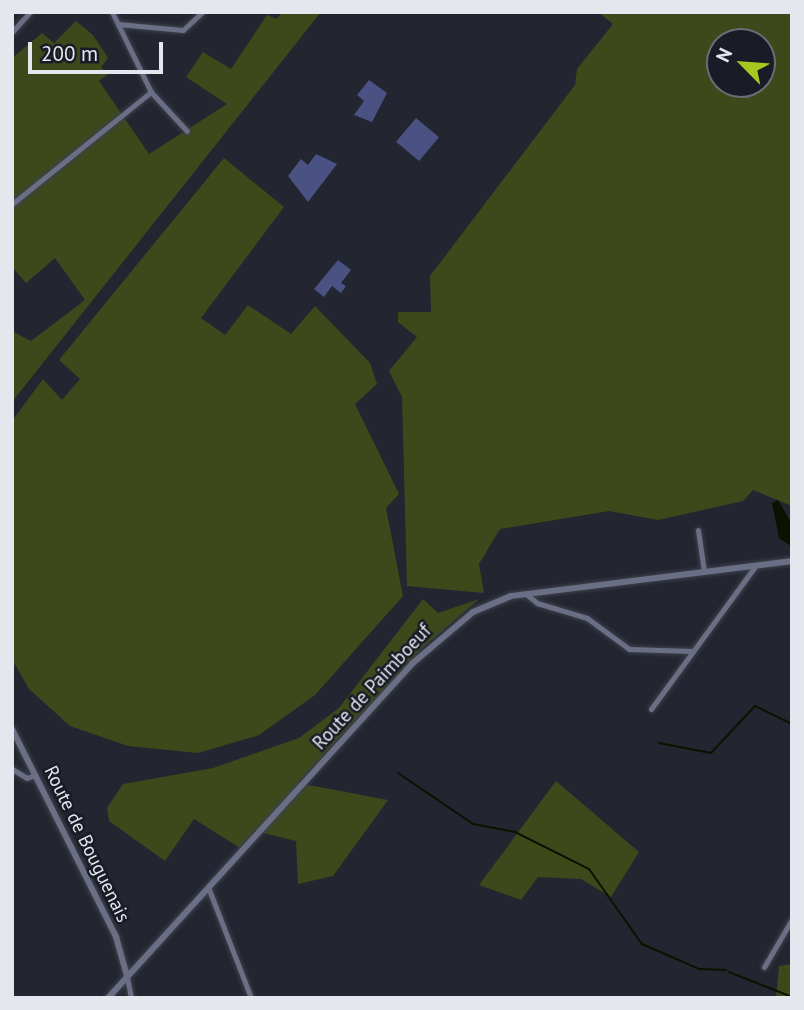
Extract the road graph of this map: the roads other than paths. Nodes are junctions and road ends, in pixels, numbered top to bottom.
1 (112, 12) edge
2 (202, 12) edge
3 (27, 13) edge
4 (118, 24) junction
5 (12, 32) edge
6 (150, 92) junction
7 (187, 131) dead end
8 (12, 204) edge
9 (698, 530) dead end
10 (792, 561) edge
11 (756, 565) junction
12 (704, 572) junction
13 (526, 594) junction
14 (692, 651) junction
15 (651, 709) dead end
16 (12, 729) edge
17 (12, 769) edge
18 (35, 775) junction
19 (208, 887) junction
20 (792, 919) edge
21 (764, 967) dead end
22 (127, 975) junction
23 (108, 998) edge
24 (131, 998) edge
25 (251, 998) edge

1 - 4 street
2 - 4 street
3 - 5 street
4 - 6 street
6 - 7 street
6 - 8 street
9 - 12 street
10 - 11 street, Route de Paimboeuf
11 - 12 street, Route de Paimboeuf
11 - 14 street
12 - 13 street, Route de Paimboeuf
13 - 14 street
13 - 19 street, Route de Paimboeuf
14 - 15 street
16 - 18 street, Route de Bouguenais
17 - 18 street
18 - 22 street, Route de Bouguenais
19 - 22 street, Route de Paimboeuf
19 - 25 street
20 - 21 street
22 - 23 street, Route de Paimboeuf
22 - 24 street

